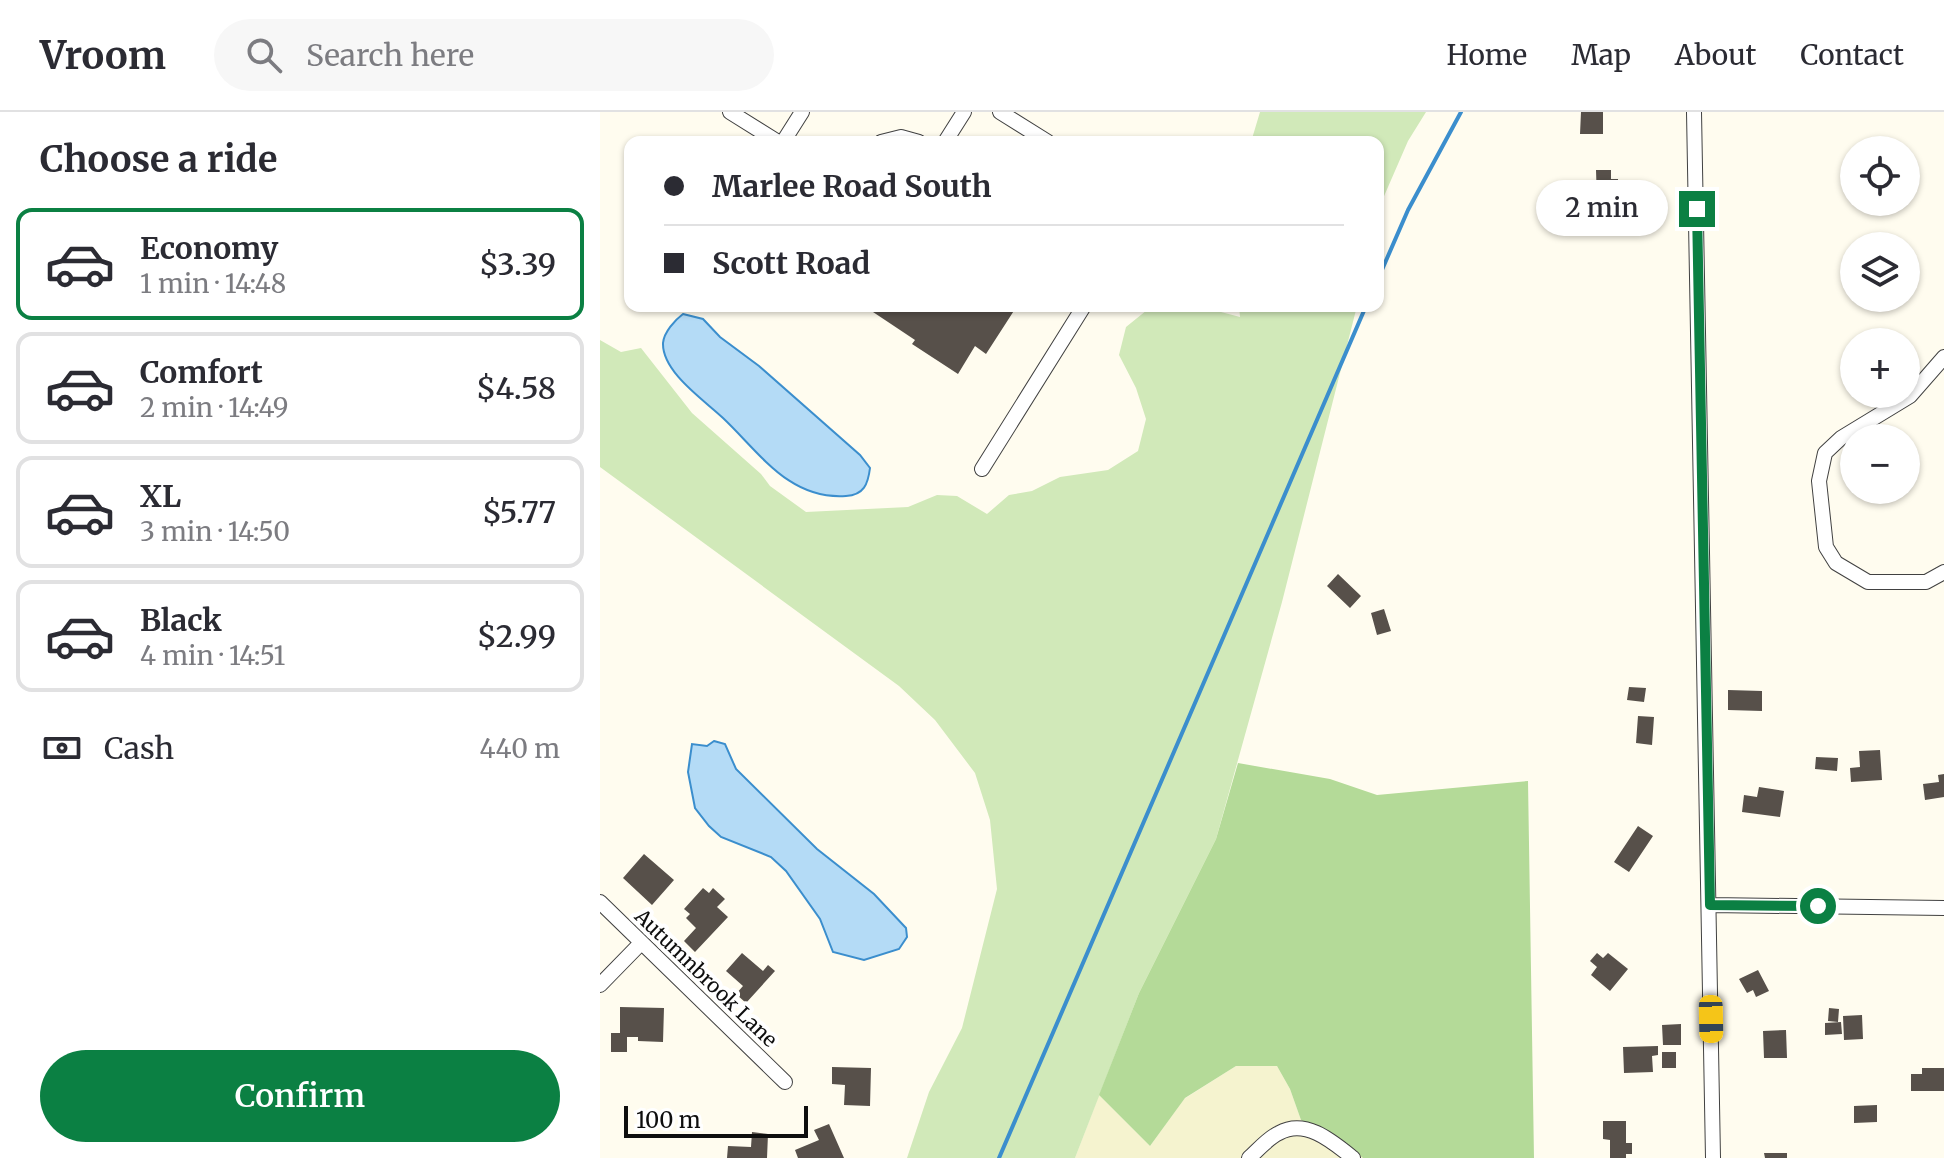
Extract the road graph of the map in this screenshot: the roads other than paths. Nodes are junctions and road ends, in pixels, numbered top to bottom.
1 (730, 112) edge
2 (802, 112) edge
3 (964, 112) edge
4 (1000, 112) edge
5 (1694, 112) edge
6 (770, 136) edge
7 (784, 136) edge
8 (949, 136) edge
9 (1038, 136) edge
10 (1080, 312) edge
11 (1944, 357) edge
12 (982, 469) dead end
13 (1944, 572) edge
14 (600, 902) edge
15 (1710, 905) junction
16 (1944, 908) edge
17 (641, 943) junction
18 (600, 985) edge
19 (785, 1082) dead end
20 (1249, 1158) edge
21 (1353, 1158) edge
22 (1713, 1158) edge

1 - 6 street
2 - 7 street
3 - 8 street
4 - 9 street
5 - 15 street
10 - 12 street
11 - 13 street
14 - 17 street, Autumnbrook Lane
15 - 16 street
15 - 22 street
17 - 18 street
17 - 19 street, Autumnbrook Lane
20 - 21 street

